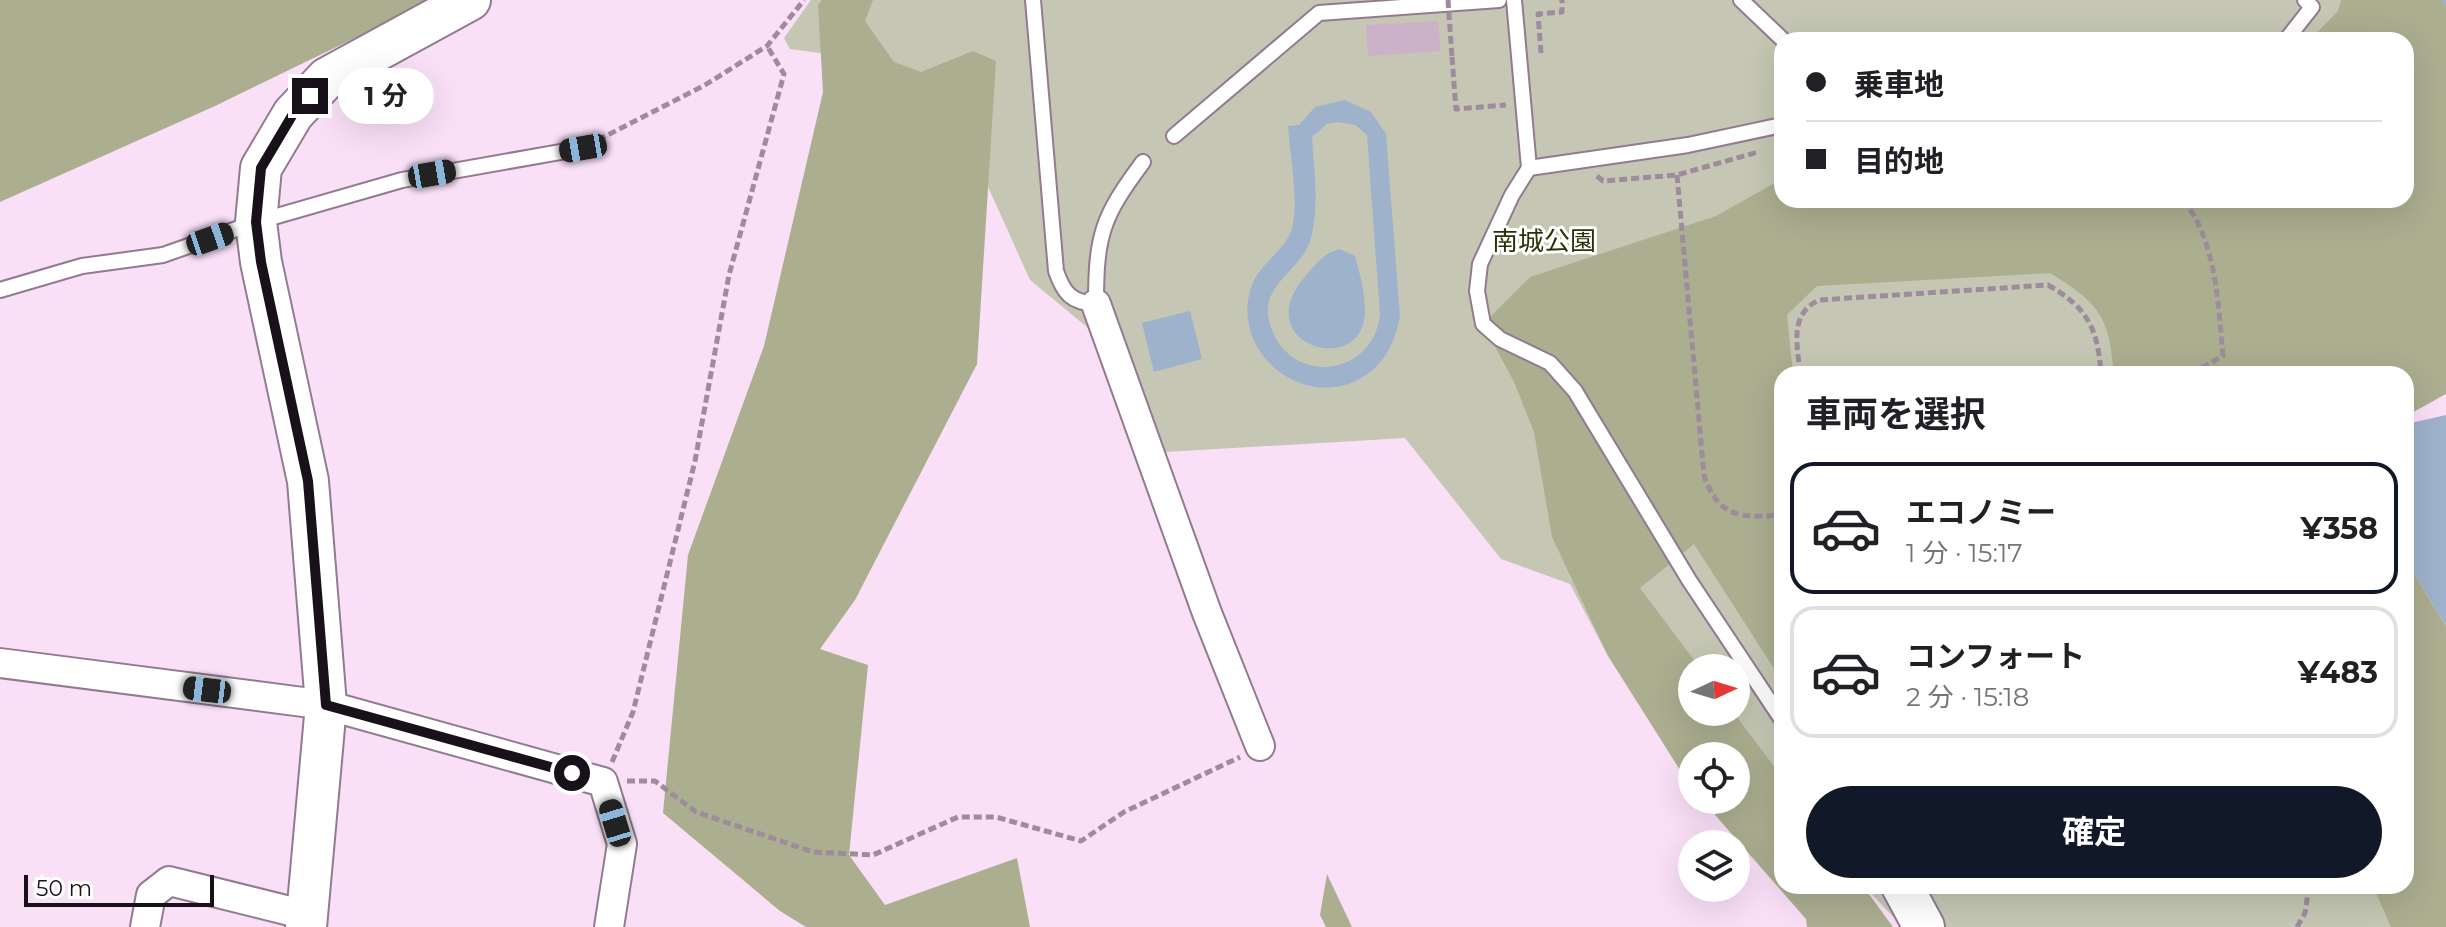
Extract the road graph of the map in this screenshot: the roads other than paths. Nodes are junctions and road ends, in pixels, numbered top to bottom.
1 (470, 0) edge
2 (1033, 0) edge
3 (1499, 0) edge
4 (1514, 0) edge
5 (1741, 0) edge
6 (2305, 0) edge
7 (1775, 32) edge
8 (2292, 32) edge
9 (1774, 127) edge
10 (1174, 136) dead end
11 (583, 148) road end
12 (1143, 162) dead end
13 (1529, 168) junction
14 (256, 222) junction
15 (0, 290) edge
16 (1096, 304) junction
17 (0, 663) edge
18 (326, 705) junction
19 (1774, 708) edge
20 (1260, 746) road end
21 (1905, 894) edge
22 (306, 921) edge
23 (145, 927) edge
24 (609, 927) edge
25 (1924, 927) edge

1 - 14 street
2 - 16 lane
3 - 10 lane
4 - 13 lane
5 - 7 lane
6 - 8 lane
9 - 13 lane
11 - 14 lane
12 - 16 lane
13 - 19 lane
14 - 15 lane
14 - 18 street
16 - 20 street
17 - 18 street
18 - 22 street
18 - 24 street
21 - 25 street
22 - 23 street

